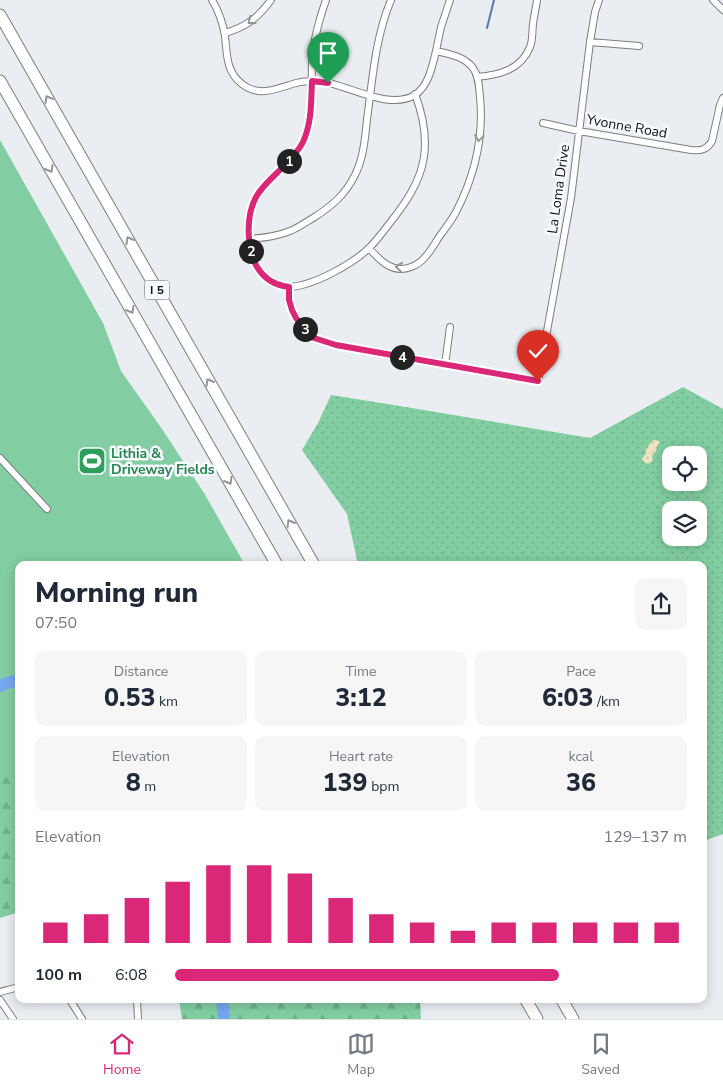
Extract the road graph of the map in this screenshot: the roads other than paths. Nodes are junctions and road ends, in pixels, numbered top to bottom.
1 (212, 0) edge
2 (271, 0) edge
3 (326, 0) edge
4 (391, 0) edge
5 (450, 0) edge
6 (537, 0) edge
7 (599, 0) edge
8 (713, 0) edge
9 (723, 10) edge
10 (0, 15) edge
11 (225, 33) junction
12 (590, 42) junction
13 (639, 46) dead end
14 (436, 51) junction
15 (477, 77) junction
16 (0, 81) edge
17 (312, 81) junction
18 (415, 94) junction
19 (370, 95) junction
20 (723, 98) edge
21 (543, 123) dead end
22 (579, 131) junction
23 (249, 239) junction
24 (369, 248) junction
25 (289, 287) junction
26 (450, 327) dead end
27 (444, 364) junction
28 (0, 458) edge
29 (47, 509) dead end
30 (275, 561) edge
31 (312, 561) edge
32 (15, 988) edge
33 (0, 992) edge
34 (0, 1000) edge
35 (72, 1003) edge
36 (137, 1003) edge
37 (528, 1003) edge
38 (564, 1003) edge
39 (13, 1019) edge
40 (82, 1019) edge
41 (138, 1019) edge
42 (537, 1019) edge
43 (573, 1019) edge

1 - 11 street
2 -> 11 street
3 - 17 street
4 - 19 street
5 - 14 street
6 - 15 street
7 - 12 street, La Loma Drive
8 - 9 street
31 -> 10 highway, I 5
11 - 17 street
12 - 13 street
12 - 22 street, La Loma Drive
14 - 15 street
14 - 18 street
15 -> 24 street
16 -> 30 highway, I 5
17 - 19 street
17 - 23 street
18 - 19 street
18 - 24 street
19 - 23 street
20 - 22 street, Yvonne Road
21 - 22 street, Yvonne Road
22 - 27 street, La Loma Drive
23 - 25 street
24 - 25 street
25 - 27 street
26 - 27 street
28 - 29 street
32 - 33 street
34 - 39 street
35 - 40 street
36 - 41 street
37 - 42 highway
38 - 43 highway

